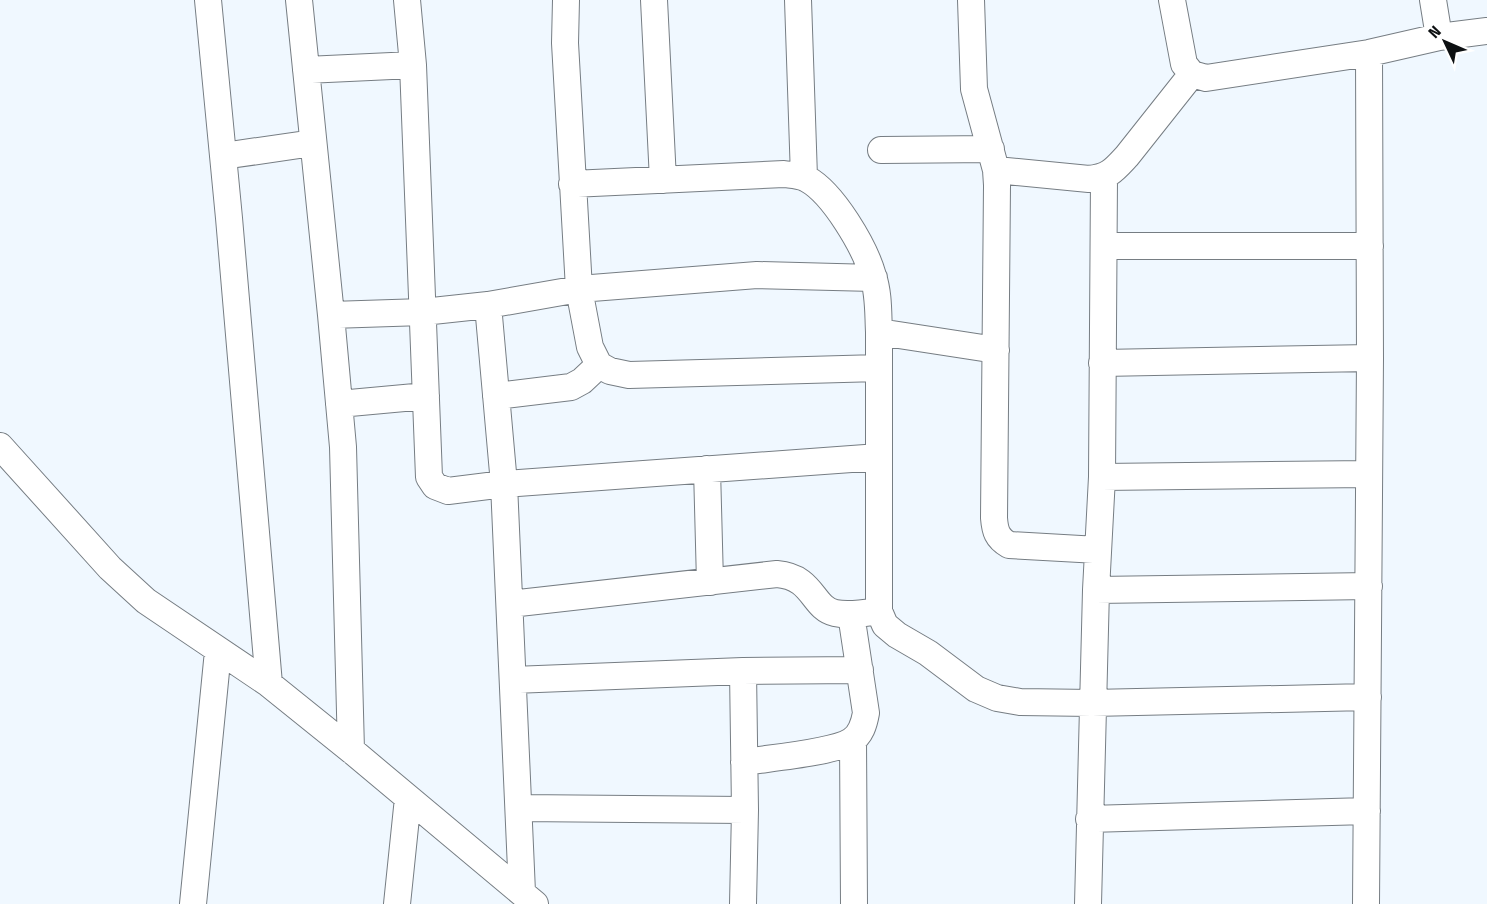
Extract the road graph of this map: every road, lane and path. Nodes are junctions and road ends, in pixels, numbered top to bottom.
1 (208, 0) edge
2 (299, 0) edge
3 (407, 0) edge
4 (566, 0) edge
5 (654, 0) edge
6 (798, 0) edge
7 (971, 0) edge
8 (1173, 0) edge
9 (1433, 0) edge
10 (1487, 31) edge
11 (1439, 37) junction
12 (1369, 53) junction
13 (413, 64) junction
14 (306, 70) junction
15 (1192, 74) junction
16 (313, 143) junction
17 (881, 150) dead end
18 (223, 156) junction
19 (993, 160) junction
20 (804, 177) junction
21 (1104, 178) junction
22 (663, 180) junction
23 (572, 184) junction
24 (1104, 246) junction
25 (1370, 246) junction
26 (874, 278) junction
27 (579, 289) junction
28 (488, 305) junction
29 (423, 312) junction
30 (332, 315) junction
31 (879, 332) junction
32 (996, 350) junction
33 (1370, 358) junction
34 (1102, 363) junction
35 (599, 365) junction
36 (879, 368) junction
37 (426, 396) junction
38 (496, 396) junction
39 (339, 404) junction
40 (0, 446) edge
41 (879, 457) junction
42 (707, 469) junction
43 (1369, 474) junction
44 (1102, 477) junction
45 (504, 484) junction
46 (1098, 550) junction
47 (710, 582) junction
48 (1369, 586) junction
49 (1096, 590) junction
50 (510, 604) junction
51 (879, 611) junction
52 (851, 614) junction
53 (218, 651) junction
54 (860, 670) junction
55 (743, 672) junction
56 (513, 680) junction
57 (269, 684) junction
58 (1368, 697) junction
59 (1092, 703) junction
60 (852, 740) junction
61 (351, 750) junction
62 (744, 762) junction
63 (408, 798) junction
64 (519, 808) junction
65 (745, 810) junction
66 (1367, 811) junction
67 (1089, 819) junction
68 (529, 898) edge
69 (193, 904) edge
70 (397, 904) edge
71 (743, 904) edge
72 (854, 904) edge
73 (1088, 904) edge
74 (1366, 904) edge

1 - 18 street
2 - 14 street
3 - 13 street
4 - 23 street
5 - 22 street
6 - 20 street
7 - 19 street
8 - 15 street
9 - 11 street
10 - 11 street
11 - 12 street
12 - 15 street
12 - 25 street
13 - 14 street
13 - 29 street
14 - 16 street
15 - 21 street
16 - 18 street
16 - 30 street
17 - 19 street
18 - 57 street
19 - 21 street
19 - 32 street
20 - 22 street
20 - 26 street
21 - 24 street
22 - 23 street
23 - 27 street
24 - 25 street
24 - 34 street
25 - 33 street
26 - 27 street
26 - 31 street
27 - 28 street
27 - 35 street
28 - 29 street
28 - 38 street
29 - 30 street
29 - 37 street
30 - 39 street
31 - 32 street
31 - 36 street
32 - 46 street
33 - 34 street
33 - 43 street
34 - 44 street
35 - 36 street
35 - 38 street
36 - 41 street
37 - 39 street
37 - 45 street
38 - 45 street
39 - 61 street
40 - 53 street
41 - 42 street
41 - 51 street
42 - 45 street
42 - 47 street
43 - 44 street
43 - 48 street
44 - 46 street
45 - 50 street
46 - 49 street
47 - 50 street
47 - 52 street
48 - 49 street
48 - 58 street
49 - 59 street
50 - 56 street
51 - 52 street
51 - 59 street
52 - 54 street
53 - 57 street
53 - 69 street
54 - 55 street
54 - 60 street
55 - 56 street
55 - 62 street
56 - 64 street
57 - 61 street
58 - 59 street
58 - 66 street
59 - 67 street
60 - 62 street
60 - 72 street
61 - 63 street
62 - 65 street
63 - 68 street
63 - 70 street
64 - 65 street
64 - 68 street
65 - 71 street
66 - 67 street
66 - 74 street
67 - 73 street

